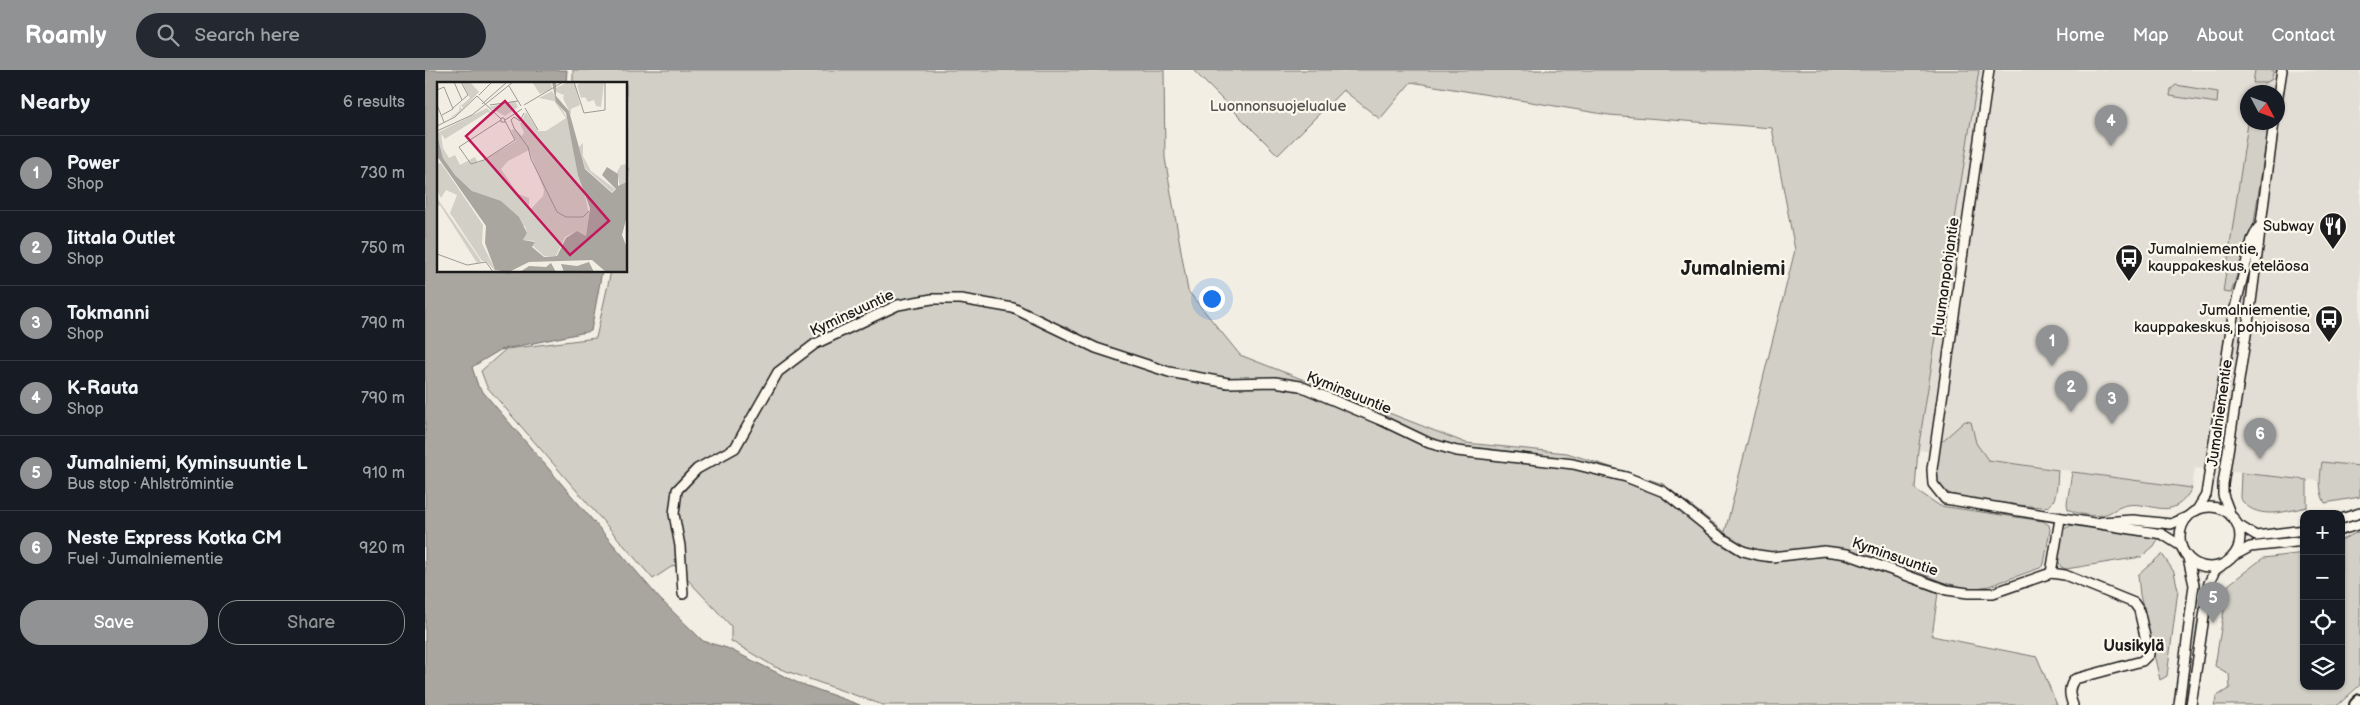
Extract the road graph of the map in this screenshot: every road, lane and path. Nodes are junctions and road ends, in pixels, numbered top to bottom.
1 (1989, 70) edge
2 (2282, 70) edge
3 (2280, 85) edge
4 (2273, 130) edge
5 (2260, 223) junction
6 (2197, 510) junction
7 (2360, 513) edge
8 (2189, 516) junction
9 (2231, 516) junction
10 (2345, 518) edge
11 (2060, 519) junction
12 (2091, 523) junction
13 (2360, 524) edge
14 (2238, 525) junction
15 (2345, 529) edge
16 (2300, 531) edge
17 (2300, 542) edge
18 (2181, 546) junction
19 (2187, 556) junction
20 (2229, 560) junction
21 (2051, 573) junction
22 (683, 594) dead end
23 (2360, 701) edge
24 (2073, 705) edge
25 (2179, 705) edge
26 (2191, 705) edge
27 (2356, 705) edge

1 - 11 street, Huumanpohjantie
2 - 3 street
4 - 5 street, Jumalniementie
5 - 6 street, Jumalniementie
5 - 9 street, Jumalniementie
6 - 8 street
6 - 9 street
7 - 10 street
8 - 12 street
8 - 18 street
9 - 14 street
11 - 12 street
11 - 21 street
12 - 18 street
13 - 15 street
14 - 16 street
14 - 20 street
17 - 20 street
18 - 19 street
19 - 20 street
19 - 25 street
20 - 26 street
21 - 22 street, Kyminsuuntie
21 - 24 street
23 - 27 highway

